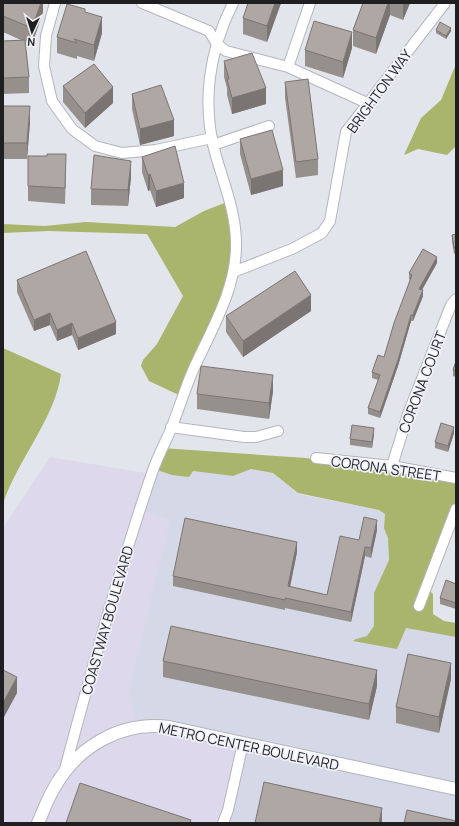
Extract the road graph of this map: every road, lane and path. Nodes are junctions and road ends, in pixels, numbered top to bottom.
1 (55, 3) edge
2 (142, 3) edge
3 (232, 3) edge
4 (310, 3) edge
5 (445, 3) edge
6 (217, 44) junction
7 (288, 67) junction
8 (367, 103) junction
9 (269, 126) dead end
10 (213, 141) junction
11 (233, 272) junction
12 (456, 299) edge
13 (171, 427) junction
14 (278, 431) dead end
15 (316, 458) dead end
16 (392, 466) junction
17 (456, 478) edge
18 (456, 509) edge
19 (419, 606) dead end
20 (243, 743) junction
21 (64, 773) junction
22 (456, 789) edge
23 (38, 823) edge
24 (223, 823) edge

1 - 10 street
2 - 6 street
3 - 6 street, COASTWAY BOULEVARD
4 - 7 street
5 - 8 street, BRIGHTON WAY
6 - 7 street
6 - 10 street, COASTWAY BOULEVARD
7 - 8 street
8 - 11 street, BRIGHTON WAY
9 - 10 street
10 - 11 street, COASTWAY BOULEVARD
11 - 13 street, COASTWAY BOULEVARD
12 - 16 street, CORONA COURT
13 - 14 street
13 - 21 street, COASTWAY BOULEVARD
15 - 16 street, CORONA STREET
16 - 17 street, CORONA STREET
18 - 19 street
20 - 21 street, METRO CENTER BOULEVARD
20 - 22 street, METRO CENTER BOULEVARD
20 - 24 street
21 - 23 street, METRO CENTER BOULEVARD

